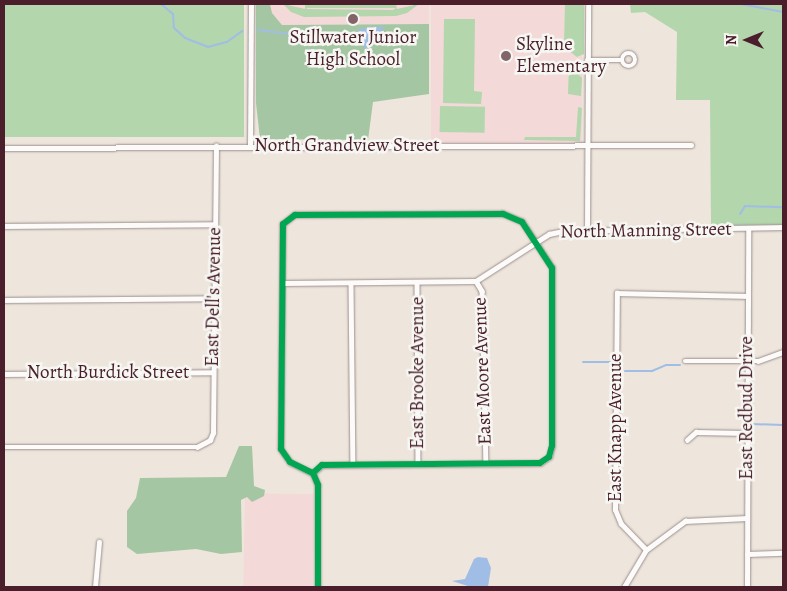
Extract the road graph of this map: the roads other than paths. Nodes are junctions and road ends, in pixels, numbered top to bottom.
1 (250, 4) edge
2 (588, 4) edge
3 (587, 60) junction
4 (620, 60) dead end
5 (691, 145) dead end
6 (216, 146) junction
7 (250, 146) junction
8 (586, 146) junction
9 (4, 148) edge
10 (215, 224) junction
11 (4, 226) edge
12 (783, 227) edge
13 (748, 229) junction
14 (587, 230) junction
15 (536, 243) junction
16 (476, 281) junction
17 (417, 282) junction
18 (283, 283) junction
19 (351, 283) junction
20 (748, 296) junction
21 (214, 298) junction
22 (4, 300) edge
23 (783, 352) edge
24 (685, 361) dead end
25 (747, 361) junction
26 (213, 372) junction
27 (4, 374) edge
28 (746, 433) junction
29 (687, 440) dead end
30 (4, 447) edge
31 (486, 463) junction
32 (353, 464) junction
33 (418, 464) junction
34 (313, 474) junction
35 (747, 518) junction
36 (99, 542) dead end
37 (646, 550) junction
38 (747, 554) junction
39 (783, 554) edge
40 (95, 587) edge
41 (318, 587) edge
42 (624, 587) edge
43 (747, 587) edge

1 - 7 street
2 - 3 street
3 - 4 street
3 - 8 street
5 - 8 street, North Grandview Street
6 - 7 street, North Grandview Street
6 - 9 street, North Grandview Street
6 - 10 street, East Dell's Avenue
7 - 8 street, North Grandview Street
8 - 14 street
10 - 11 street
10 - 21 street, East Dell's Avenue
12 - 13 street, North Manning Street
13 - 14 street, North Manning Street
13 - 20 street, East Redbud Drive
14 - 15 street, North Manning Street
15 - 16 street, North Manning Street
15 - 18 street
15 - 31 street
16 - 17 street
16 - 31 street, East Moore Avenue
17 - 19 street
17 - 33 street, East Brooke Avenue
18 - 19 street
18 - 34 street
19 - 32 street
20 - 25 street, East Redbud Drive
20 - 37 street, East Knapp Avenue
21 - 22 street
21 - 26 street, East Dell's Avenue
23 - 25 street
24 - 25 street
25 - 28 street, East Redbud Drive
26 - 27 street, North Burdick Street
26 - 30 street, East Dell's Avenue
28 - 29 street
28 - 35 street, East Redbud Drive
31 - 33 street
32 - 33 street
32 - 34 street
34 - 41 street
35 - 37 street
35 - 38 street, East Redbud Drive
36 - 40 street
37 - 42 street
38 - 39 street
38 - 43 street, East Redbud Drive

